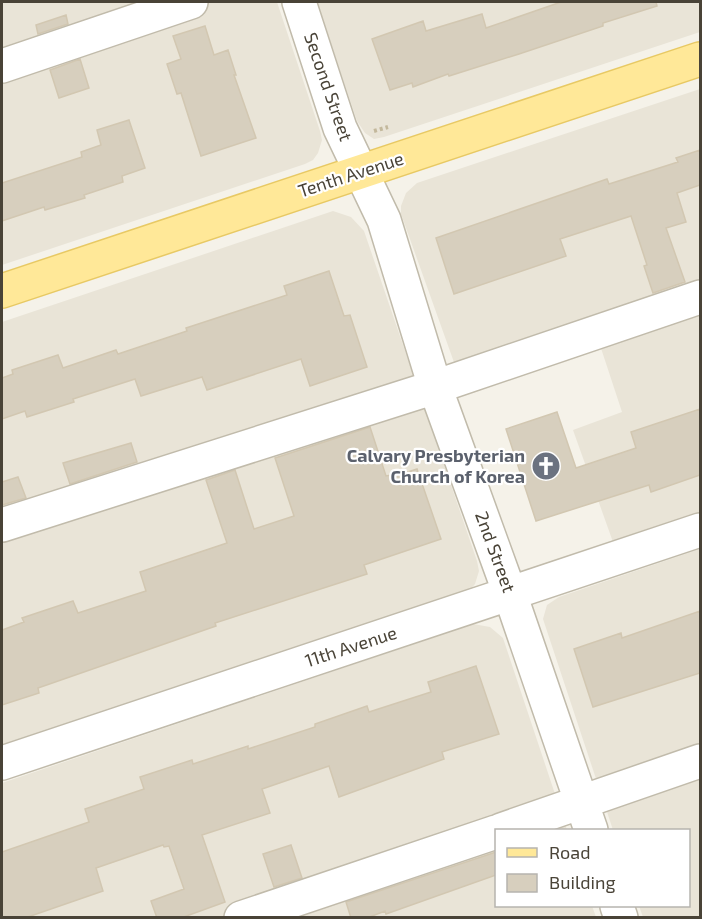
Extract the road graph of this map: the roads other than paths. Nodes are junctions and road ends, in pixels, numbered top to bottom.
1 (191, 2) edge
2 (299, 2) edge
3 (700, 59) edge
4 (2, 66) edge
5 (361, 172) junction
6 (2, 291) edge
7 (700, 297) edge
8 (435, 387) junction
9 (2, 525) edge
10 (700, 530) edge
11 (510, 594) junction
12 (700, 761) edge
13 (2, 763) edge
14 (586, 816) edge
15 (512, 829) edge
16 (495, 832) edge
17 (241, 918) edge

1 - 4 street
2 - 5 street, Second Street
3 - 5 main road, Tenth Avenue
5 - 6 main road, Tenth Avenue
5 - 8 street, 2nd Street
7 - 8 street
8 - 9 street
8 - 11 street, 2nd Street
10 - 11 street, 11th Avenue
11 - 13 street, 11th Avenue
11 - 14 street, 2nd Street
12 - 14 street
14 - 15 street
16 - 17 street

